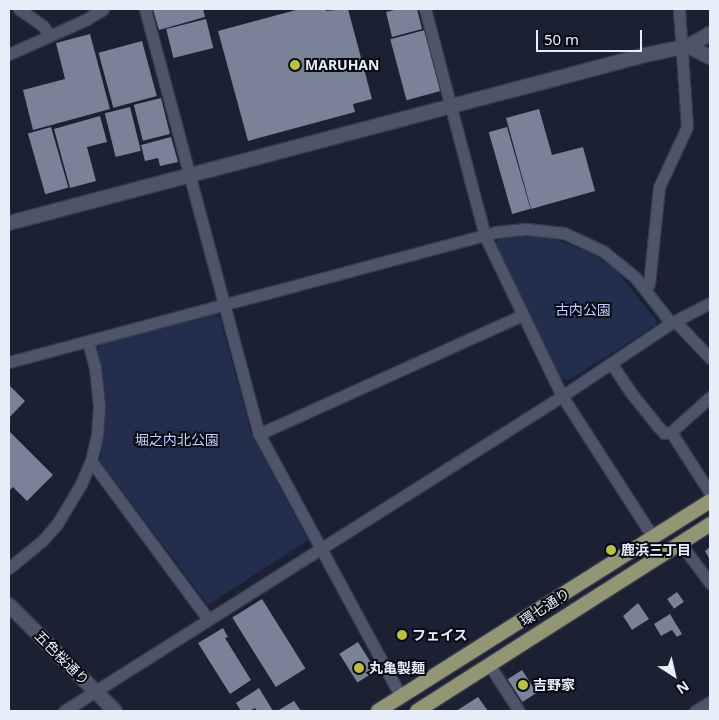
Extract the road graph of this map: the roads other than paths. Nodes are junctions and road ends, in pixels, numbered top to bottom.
1 (19, 9) edge
2 (103, 9) edge
3 (145, 9) edge
4 (425, 9) edge
5 (679, 9) edge
6 (710, 34) edge
7 (50, 36) junction
8 (685, 46) junction
9 (9, 54) edge
10 (710, 57) edge
11 (451, 107) junction
12 (189, 175) junction
13 (9, 223) edge
14 (485, 236) junction
15 (645, 289) junction
16 (710, 303) edge
17 (224, 305) junction
18 (522, 315) junction
19 (673, 322) junction
20 (88, 341) junction
21 (710, 358) edge
22 (9, 362) edge
23 (611, 363) junction
24 (562, 396) junction
25 (710, 396) edge
26 (672, 432) junction
27 (258, 434) junction
28 (91, 461) junction
29 (710, 493) edge
30 (710, 501) edge
31 (710, 524) edge
32 (652, 537) junction
33 (680, 543) junction
34 (320, 547) junction
35 (9, 568) edge
36 (710, 583) edge
37 (9, 605) edge
38 (208, 618) junction
39 (490, 666) junction
40 (96, 692) junction
41 (401, 697) junction
42 (710, 702) edge
43 (64, 711) edge
44 (116, 711) edge
45 (378, 711) edge
46 (417, 711) edge
47 (519, 711) edge
48 (695, 711) edge

1 - 7 street
2 - 7 street
3 - 12 street
4 - 11 street
5 - 8 street
6 - 8 street
7 - 9 street
8 - 10 street
8 - 11 street
8 - 15 street
11 - 12 street
11 - 14 street
12 - 13 street
12 - 17 street
14 - 15 street
14 - 17 street
14 - 18 street
15 - 19 street
16 - 19 street
17 - 20 street
17 - 27 street
18 - 24 street
18 - 27 street
19 - 21 street
19 - 23 street
20 - 22 street
20 - 28 street
23 - 24 street
23 - 26 street
24 - 32 street
24 - 34 street
25 - 26 street
26 - 29 street
27 - 34 street
28 - 35 street
28 - 38 street
30 - 32 main road, 環七通り
31 - 33 main road, 環七通り
32 - 41 main road, 環七通り
33 - 36 street
33 - 39 main road, 環七通り
34 - 38 street
34 - 41 street
37 - 40 street, 五色桜通り
38 - 40 street
39 - 46 main road, 環七通り
39 - 47 street
40 - 43 street
40 - 44 street, 五色桜通り
41 - 45 main road, 環七通り
42 - 48 street

